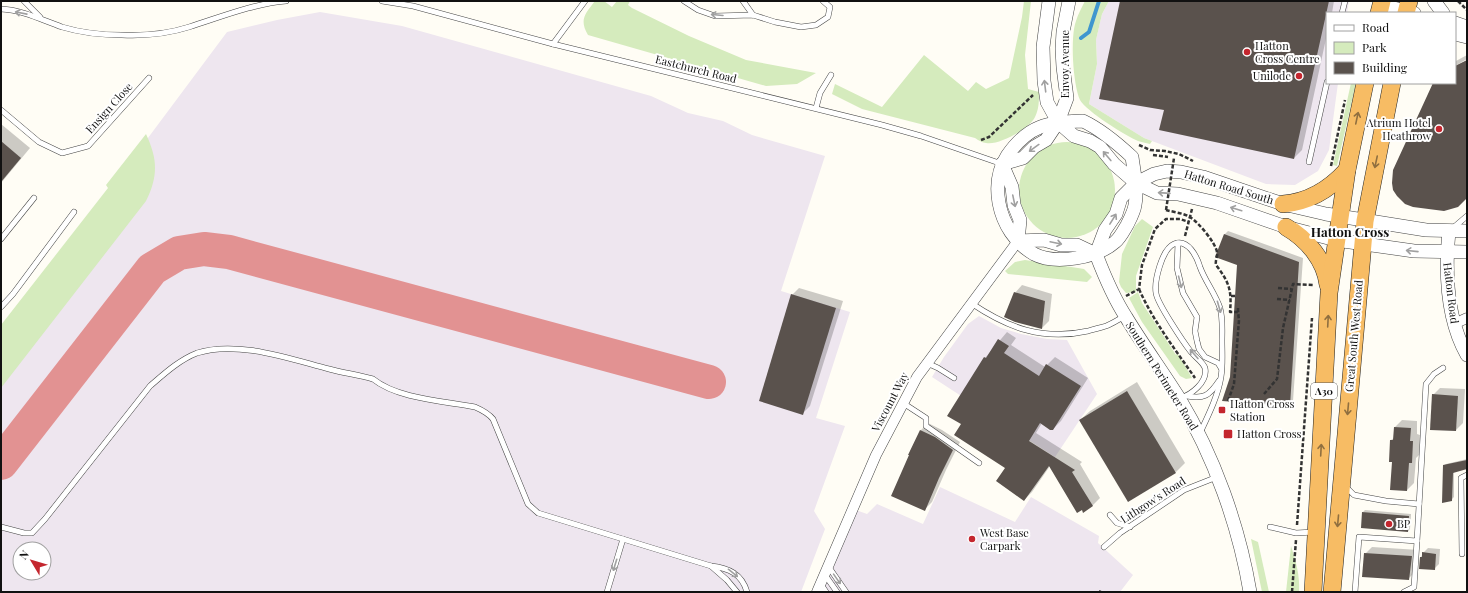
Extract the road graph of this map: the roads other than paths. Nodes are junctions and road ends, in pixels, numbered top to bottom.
1 (24, 1) edge
2 (286, 1) edge
3 (382, 1) edge
4 (585, 1) edge
5 (684, 1) edge
6 (743, 1) edge
7 (823, 1) edge
8 (1049, 1) edge
9 (1069, 1) edge
10 (1345, 1) edge
11 (1434, 1) edge
12 (1381, 6) edge
13 (1, 10) edge
14 (1409, 10) edge
15 (1342, 12) edge
16 (1443, 12) edge
17 (753, 15) junction
18 (40, 18) junction
19 (1456, 23) edge
20 (1467, 27) edge
21 (1456, 34) edge
22 (1467, 37) edge
23 (553, 44) junction
24 (831, 75) dead end
25 (149, 78) dead end
26 (1327, 84) edge
27 (1365, 84) edge
28 (1392, 84) edge
29 (816, 108) junction
30 (1, 110) edge
31 (1058, 122) junction
32 (1309, 162) dead end
33 (1002, 164) junction
34 (1338, 169) junction
35 (1136, 183) junction
36 (34, 198) dead end
37 (1283, 204) junction
38 (74, 212) dead end
39 (1333, 216) junction
40 (1467, 216) edge
41 (1372, 222) junction
42 (1286, 227) junction
43 (1449, 231) junction
44 (1467, 231) edge
45 (1329, 238) junction
46 (1, 239) edge
47 (1018, 241) junction
48 (1181, 244) junction
49 (1363, 244) junction
50 (1447, 252) junction
51 (1467, 252) edge
52 (1096, 254) junction
53 (1321, 292) junction
54 (971, 303) junction
55 (1, 307) edge
56 (1125, 316) junction
57 (1467, 318) edge
58 (1454, 324) junction
59 (1467, 355) edge
60 (926, 363) junction
61 (1222, 368) junction
62 (1443, 368) dead end
63 (954, 378) dead end
64 (1221, 378) junction
65 (1183, 397) junction
66 (903, 402) junction
67 (1199, 435) junction
68 (979, 463) dead end
69 (1467, 476) edge
70 (1218, 477) junction
71 (1341, 482) junction
72 (1419, 504) junction
73 (1110, 515) dead end
74 (1, 527) edge
75 (1130, 527) junction
76 (1270, 527) dead end
77 (1317, 532) junction
78 (623, 539) junction
79 (1417, 541) junction
80 (1104, 547) dead end
81 (1462, 554) dead end
82 (711, 566) junction
83 (822, 579) edge
84 (607, 592) edge
85 (736, 592) edge
86 (747, 592) edge
87 (826, 592) edge
88 (837, 592) edge
89 (846, 592) edge
90 (1250, 592) edge
91 (1314, 592) edge
92 (1332, 592) edge
93 (1355, 592) edge
94 (1404, 592) edge

1 - 18 lane
2 - 18 lane
3 - 23 lane, Eastchurch Road
4 - 23 lane
17 -> 5 lane
6 - 17 lane
7 - 17 lane
31 -> 8 street, Envoy Avenue
9 - 31 street, Envoy Avenue
10 - 15 lane
11 - 16 street
12 - 14 street
18 -> 13 lane
19 - 20 street
21 - 22 street
23 - 29 lane, Eastchurch Road
24 - 29 lane
25 - 30 lane, Ensign Close
26 - 32 lane
34 -> 27 highway, A30
28 -> 41 highway, Great South West Road / A30
29 - 33 lane, Eastchurch Road
31 - 33 street
35 -> 31 street
31 - 35 street
33 - 47 street
34 - 37 highway
34 - 39 highway, A30
35 - 37 street, Hatton Road South
42 -> 35 street, Hatton Road South
35 - 52 street
36 - 46 lane
37 - 39 street, Hatton Road South
38 - 55 lane
39 - 41 street, Hatton Road South
39 - 45 highway, A30
40 - 43 lane
41 - 43 street, Hatton Road South
41 - 49 highway, Great South West Road / A30
42 - 45 street, Hatton Road South
42 - 53 highway
43 - 44 street, Hatton Road South
43 - 50 street, Hatton Road
45 - 49 street, Hatton Road South
45 - 53 highway, A30
47 - 52 street
47 - 54 street, Viscount Way
48 -> 61 lane
48 -> 61 lane
65 -> 48 lane
50 -> 49 street, Hatton Road South
49 -> 71 highway, Great South West Road / A30
50 - 51 street, Hatton Road South
50 - 58 street, Hatton Road
52 - 56 street, Southern Perimeter Road
77 -> 53 highway, A30
54 - 56 lane
54 - 60 street, Viscount Way
56 - 65 street, Southern Perimeter Road
57 - 58 street
58 - 59 street, Hatton Road
60 - 63 lane
60 - 66 street, Viscount Way
61 - 64 lane
62 - 72 lane
64 - 65 lane
64 - 67 lane
65 - 67 street, Southern Perimeter Road
66 - 68 lane
66 - 83 street, Viscount Way
67 - 70 street, Southern Perimeter Road
69 - 81 lane
70 - 75 lane, Lithgow's Road
70 - 90 street, Southern Perimeter Road
71 - 72 lane
71 -> 92 highway, Great South West Road / A30
72 - 79 lane
73 - 75 lane
74 - 78 lane
75 - 80 lane, Lithgow's Road
76 - 77 lane
77 - 91 highway, A30
78 - 82 lane
78 -> 84 lane
79 - 93 lane
79 - 94 lane
82 - 85 lane
82 -> 86 lane
83 - 87 lane
83 - 88 lane
83 -> 89 lane

